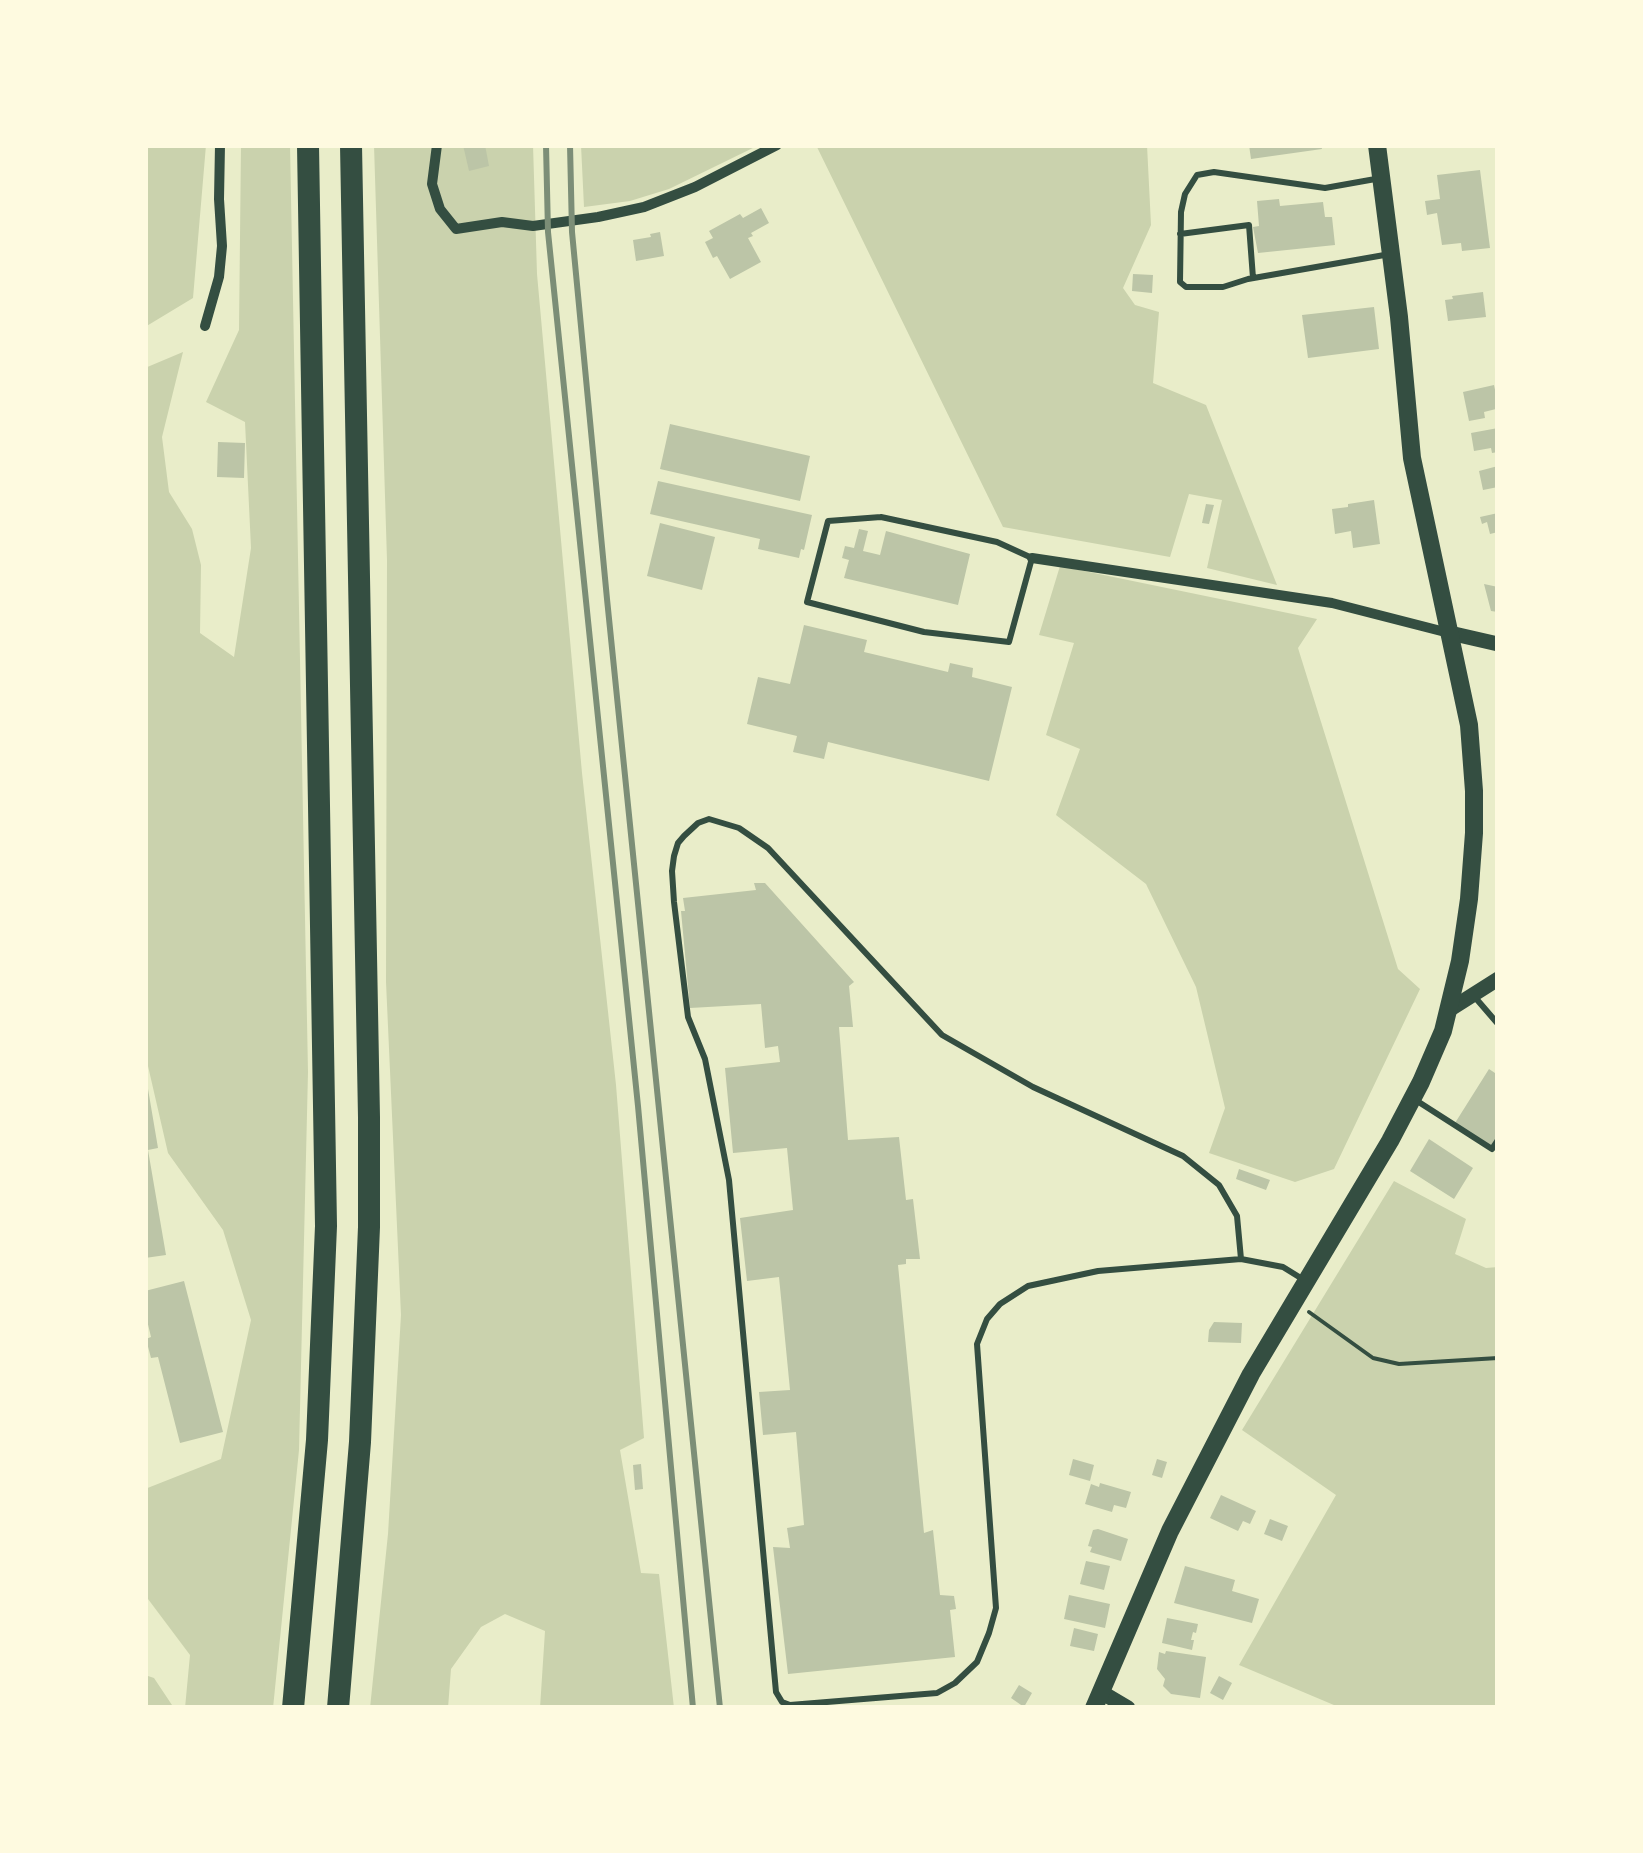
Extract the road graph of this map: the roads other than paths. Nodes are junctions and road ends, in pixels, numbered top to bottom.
1 (220, 145) edge
2 (308, 145) edge
3 (351, 145) edge
4 (436, 145) edge
5 (777, 145) edge
6 (1377, 145) edge
7 (1382, 178) junction
8 (1180, 234) junction
9 (1391, 254) junction
10 (1252, 278) junction
11 (204, 326) dead end
12 (1032, 558) junction
13 (1450, 633) junction
14 (1498, 644) edge
15 (1498, 978) edge
16 (1472, 996) junction
17 (1449, 1010) junction
18 (1498, 1024) edge
19 (1413, 1098) junction
20 (1498, 1140) edge
21 (1241, 1259) junction
22 (1305, 1280) junction
23 (1097, 1700) edge
24 (293, 1708) edge
25 (338, 1708) edge
26 (1128, 1708) edge

1 - 11 street
2 - 24 highway
3 - 25 highway
4 - 5 street
6 - 7 main road
7 - 8 lane
7 - 9 main road
8 - 10 lane
8 - 10 lane
9 - 10 lane
9 - 13 main road
12 - 12 lane
12 - 13 street
13 - 14 street
13 - 17 main road
15 - 16 street
16 - 17 street
16 - 18 lane
17 - 19 main road
19 - 20 lane
19 - 22 main road
21 - 21 lane
21 - 22 lane
22 - 23 main road
23 - 26 street

